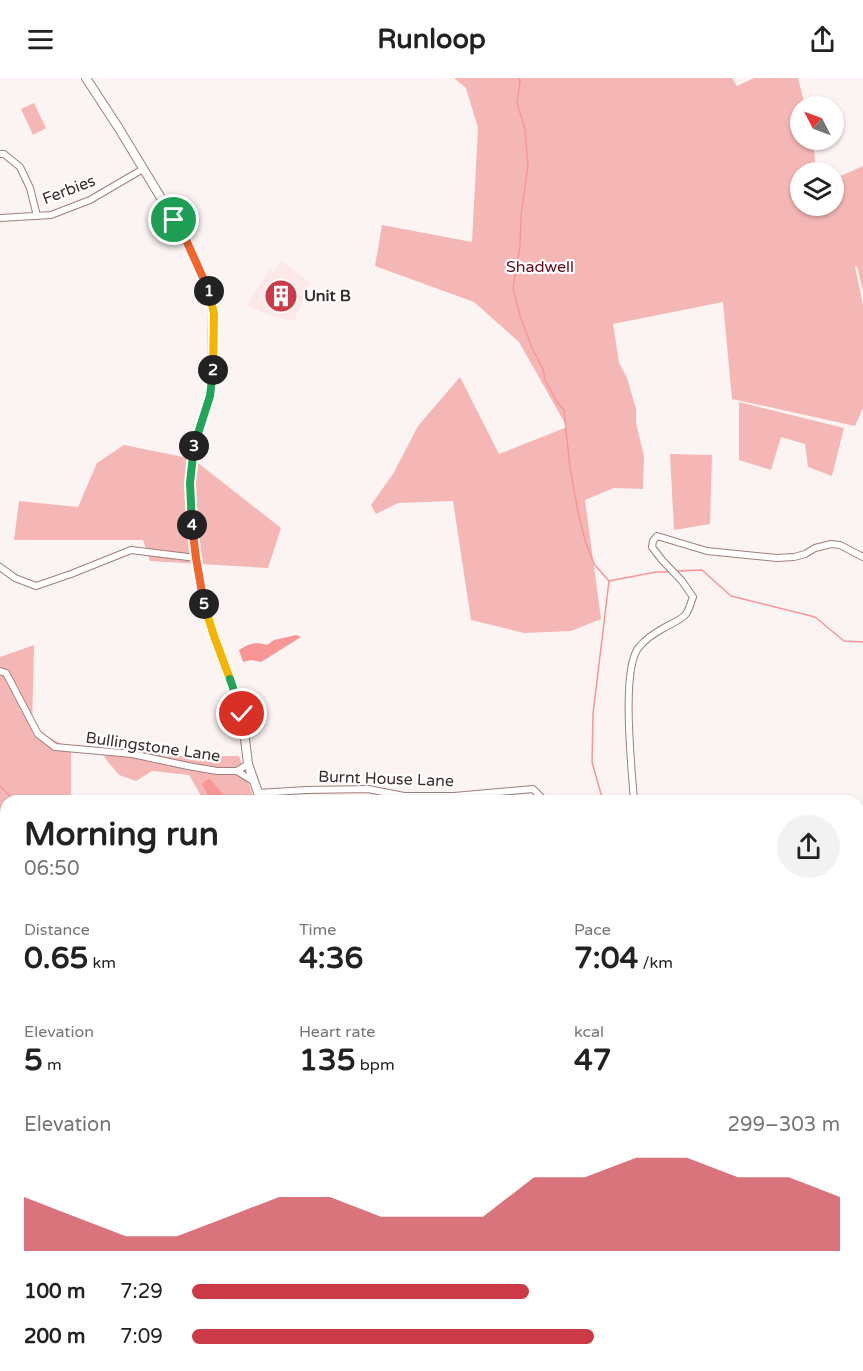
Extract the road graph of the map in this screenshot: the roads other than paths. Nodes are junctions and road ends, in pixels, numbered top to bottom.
1 (86, 78) edge
2 (0, 154) edge
3 (143, 169) junction
4 (37, 216) junction
5 (0, 218) edge
6 (863, 557) edge
7 (196, 558) junction
8 (0, 567) edge
9 (0, 671) edge
10 (248, 764) junction
11 (237, 771) junction
12 (253, 782) junction
13 (258, 795) edge
14 (272, 795) edge
15 (399, 795) edge
16 (465, 795) edge
17 (540, 795) edge
18 (634, 795) edge

1 - 3 street
2 - 4 street
3 - 4 street, Ferbies
3 - 7 street
4 - 5 street, Ferbies
6 - 18 street
7 - 8 street
7 - 10 street
9 - 11 street, Bullingstone Lane
10 - 11 street, Bullingstone Lane
10 - 12 street
11 - 12 street, Bullingstone Lane
12 - 13 street
14 - 15 street, Burnt House Lane
16 - 17 street, Burnt House Lane

